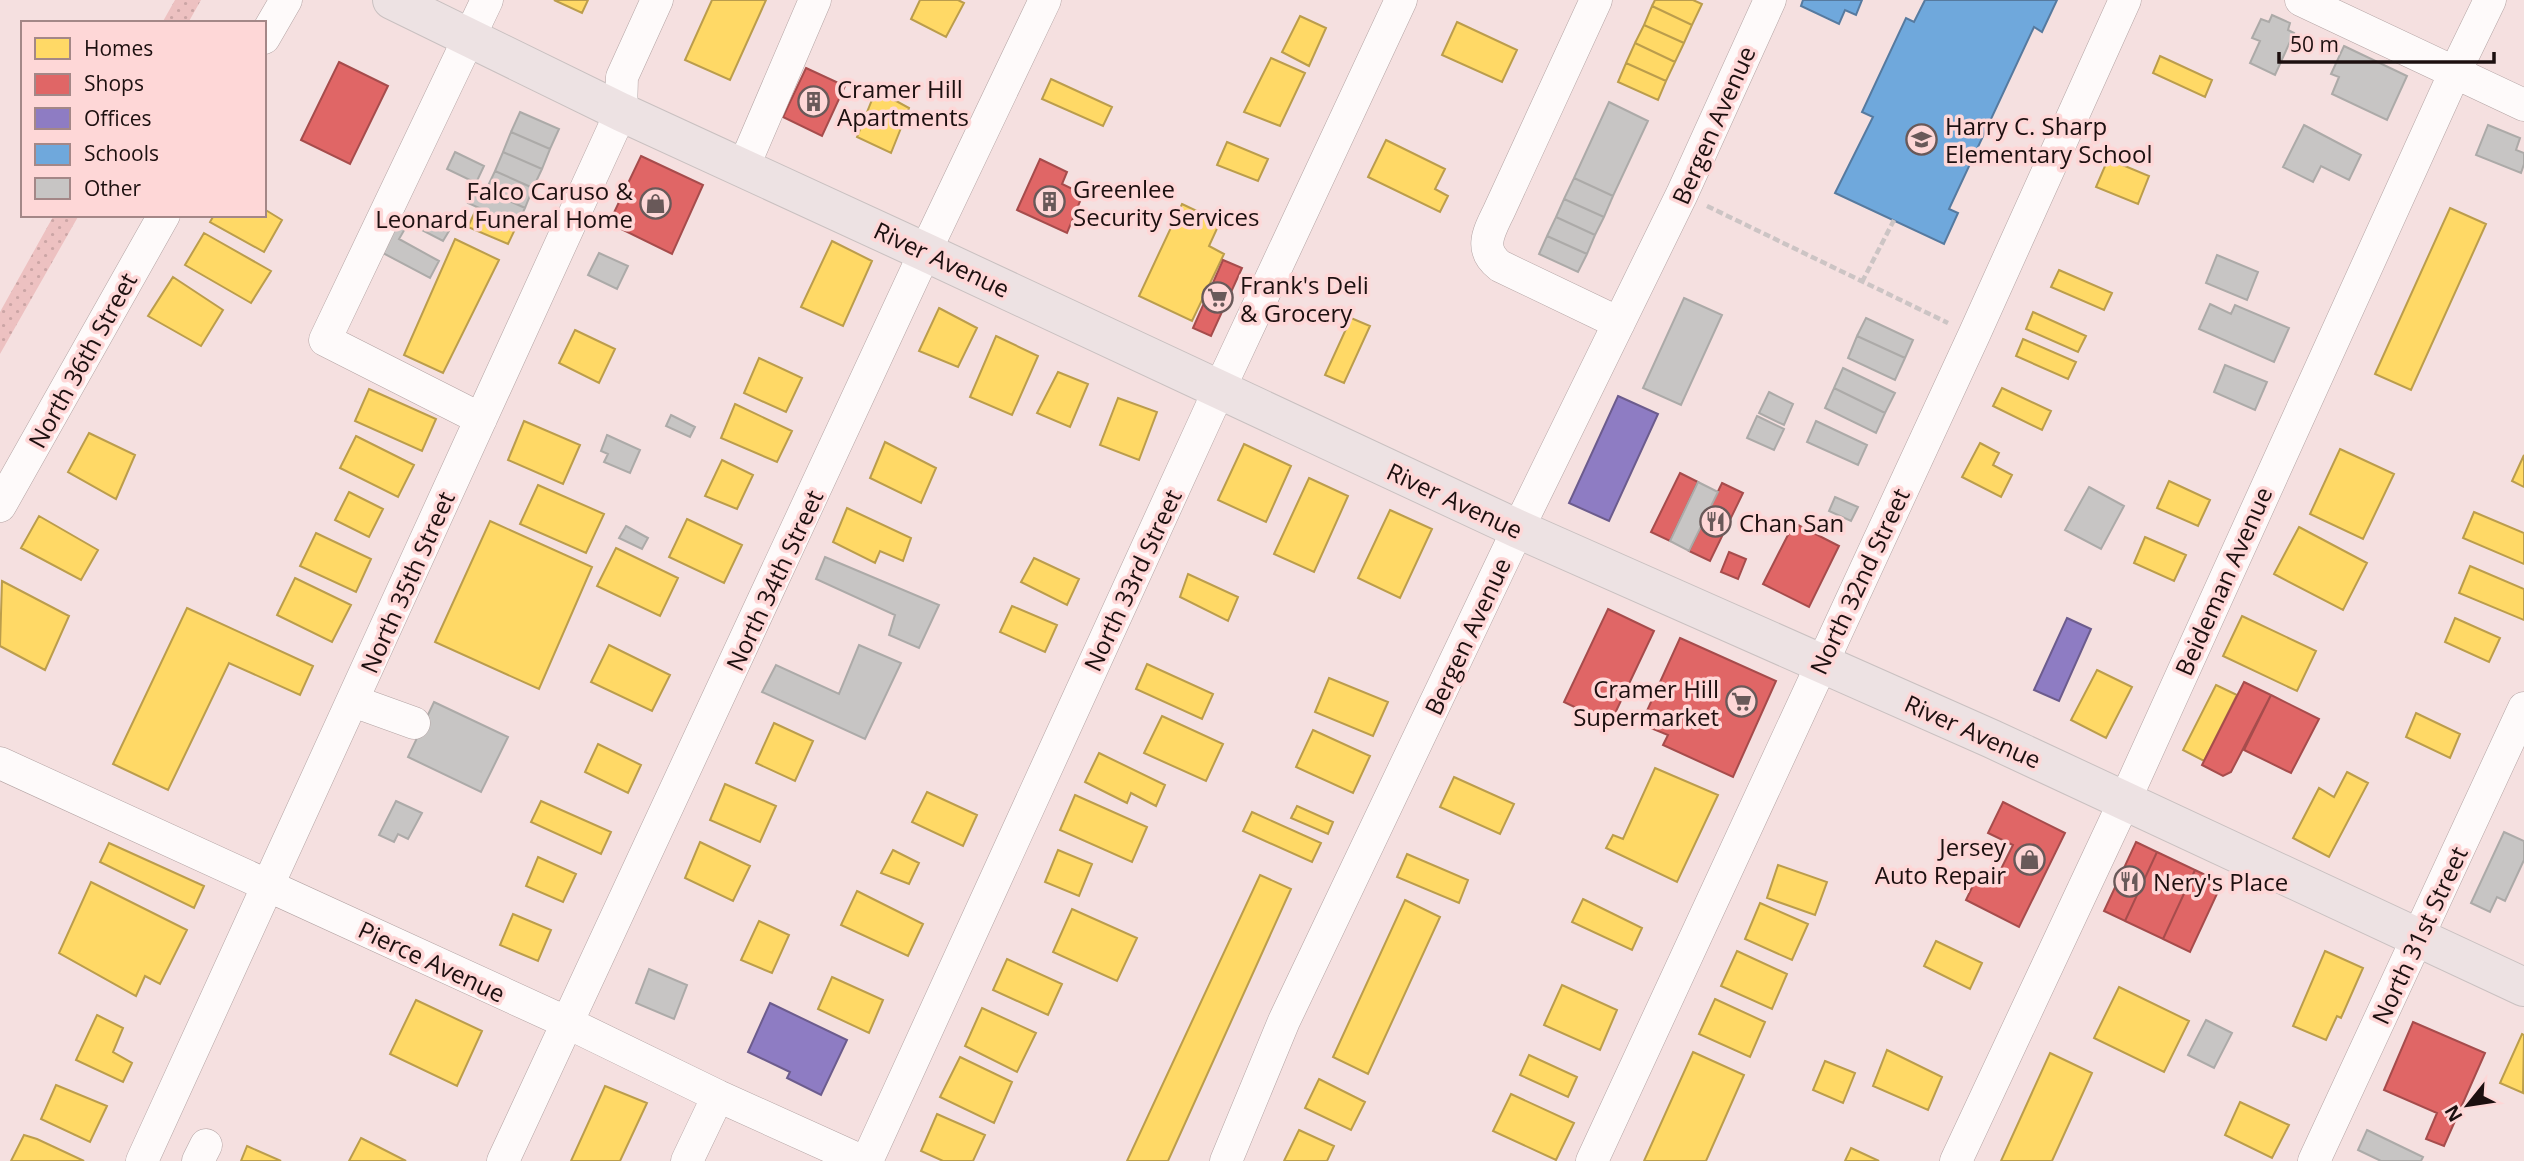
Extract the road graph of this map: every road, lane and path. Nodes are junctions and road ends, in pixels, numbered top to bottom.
1 (286, 0) edge
2 (392, 0) edge
3 (487, 0) edge
4 (657, 0) edge
5 (816, 0) edge
6 (1045, 0) edge
7 (1401, 0) edge
8 (1596, 0) edge
9 (1770, 0) edge
10 (2125, 0) edge
11 (2301, 0) edge
12 (2490, 0) edge
13 (266, 35) edge
14 (470, 38) junction
15 (2455, 72) junction
16 (2524, 105) edge
17 (621, 113) junction
18 (743, 168) junction
19 (1682, 194) junction
20 (163, 217) edge
21 (1894, 220) dead end
22 (925, 252) junction
23 (1862, 282) junction
24 (1619, 323) junction
25 (1974, 335) junction
26 (1219, 390) junction
27 (481, 419) junction
28 (0, 506) edge
29 (1518, 530) junction
30 (1821, 662) junction
31 (353, 701) junction
32 (2524, 708) edge
33 (414, 723) dead end
34 (0, 763) edge
35 (2125, 800) junction
36 (269, 886) junction
37 (2418, 936) junction
38 (2524, 986) edge
39 (568, 1023) junction
40 (718, 1096) junction
41 (142, 1161) edge
42 (503, 1161) edge
43 (687, 1161) edge
44 (864, 1161) edge
45 (1226, 1161) edge
46 (1592, 1161) edge
47 (1956, 1161) edge
48 (2314, 1161) edge

1 - 13 street
2 - 14 main road, River Avenue
3 - 14 street
4 - 17 street, North 35th Street
5 - 18 street
6 - 22 street, North 34th Street
7 - 26 street, North 33rd Street
8 - 24 street
9 - 19 street, Bergen Avenue
10 - 25 street, North 32nd Street
11 - 15 street
12 - 15 street, Beideman Avenue
14 - 17 main road, River Avenue
14 - 27 street
15 - 16 street
15 - 35 street, Beideman Avenue
17 - 18 main road, River Avenue
17 - 27 street, North 35th Street
18 - 22 main road, River Avenue
19 - 23 path
19 - 24 street, Bergen Avenue
20 - 28 street, North 36th Street
21 - 23 path
22 - 26 main road, River Avenue
22 - 39 street, North 34th Street
23 - 25 path
24 - 29 street, Bergen Avenue
25 - 30 street, North 32nd Street
26 - 29 main road, River Avenue
26 - 44 street, North 33rd Street
27 - 31 street, North 35th Street
29 - 30 main road, River Avenue
29 - 45 street, Bergen Avenue
30 - 35 main road, River Avenue
30 - 46 street, North 32nd Street
31 - 33 street
31 - 36 street, North 35th Street
32 - 37 street, North 31st Street
34 - 36 street, Pierce Avenue
35 - 37 main road, River Avenue
35 - 47 street, Beideman Avenue
36 - 39 street, Pierce Avenue
36 - 41 street, North 35th Street
37 - 38 main road, River Avenue
37 - 48 street, North 31st Street
39 - 40 street, Pierce Avenue
39 - 42 street, North 34th Street
40 - 43 street
40 - 44 street, Pierce Avenue

